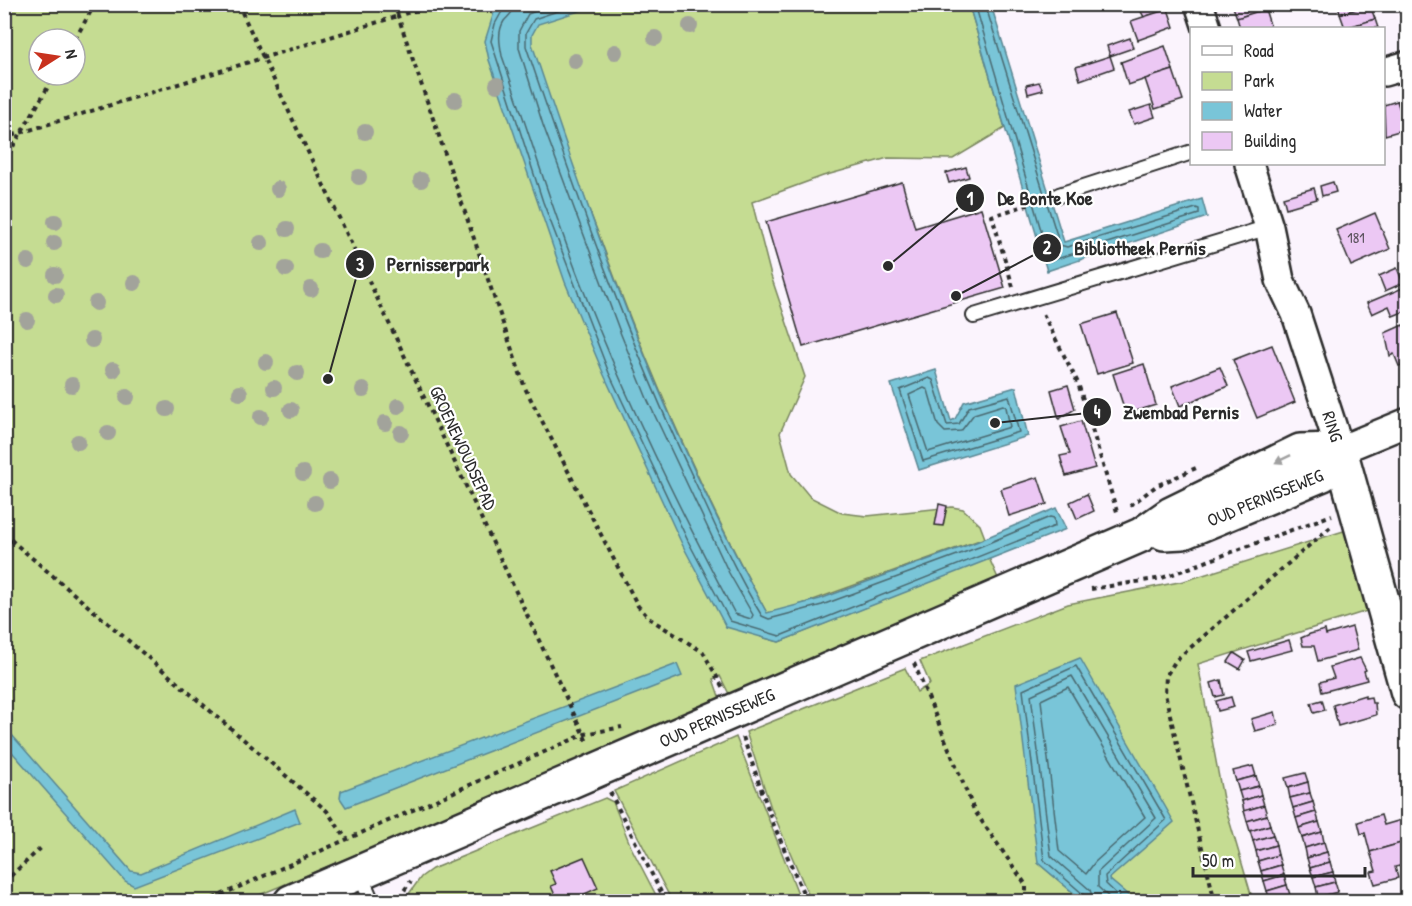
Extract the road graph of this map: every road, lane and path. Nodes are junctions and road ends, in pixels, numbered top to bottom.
1 (95, 4) edge
2 (238, 4) edge
3 (395, 4) edge
4 (434, 4) edge
5 (1199, 4) edge
6 (1398, 4) edge
7 (399, 16) junction
8 (82, 27) edge
9 (1207, 27) edge
10 (1407, 33) edge
11 (263, 58) junction
12 (1407, 65) edge
13 (1385, 71) edge
14 (48, 87) edge
15 (22, 132) junction
16 (4, 138) edge
17 (1190, 152) edge
18 (4, 162) edge
19 (1249, 165) edge
20 (1059, 195) joint
21 (1269, 227) junction
22 (1034, 298) junction
23 (1018, 303) junction
24 (974, 316) dead end
25 (1407, 422) edge
26 (1340, 450) junction
27 (1354, 507) junction
28 (1130, 526) junction
29 (4, 534) edge
30 (911, 654) dead end
31 (1407, 690) edge
32 (732, 709) junction
33 (585, 734) junction
34 (598, 767) junction
35 (346, 840) junction
36 (41, 848) dead end
37 (358, 872) junction
38 (4, 882) edge
39 (205, 902) edge
40 (291, 902) edge
41 (372, 902) edge
42 (666, 902) edge
43 (807, 902) edge
44 (1026, 902) edge
45 (1215, 902) edge

1 - 8 path
2 - 11 path, GROENEWOUDSEPAD
3 - 7 path
4 - 7 path
5 - 9 street
6 - 10 path
7 - 11 path
7 - 32 path
11 - 15 path
11 - 33 path, GROENEWOUDSEPAD
12 - 13 street
14 - 15 path
15 - 16 path
15 - 18 path
17 - 20 lane
19 - 21 street, RING
20 - 23 path
21 - 22 lane
21 - 26 street, RING
22 - 23 lane
22 - 28 path
23 - 24 lane
25 - 26 street
26 - 27 street, RING
26 - 28 street, OUD PERNISSEWEG
27 - 31 street, RING
27 - 45 path
28 - 32 street, OUD PERNISSEWEG
29 - 35 path
30 - 44 path
32 - 34 street, OUD PERNISSEWEG
32 - 43 path
33 - 34 path, GROENEWOUDSEPAD
33 - 35 path
34 - 37 street, OUD PERNISSEWEG
34 - 42 path, GROENEWOUDSEPAD
35 - 39 path
36 - 38 path
37 - 40 street, OUD PERNISSEWEG
37 - 41 lane

